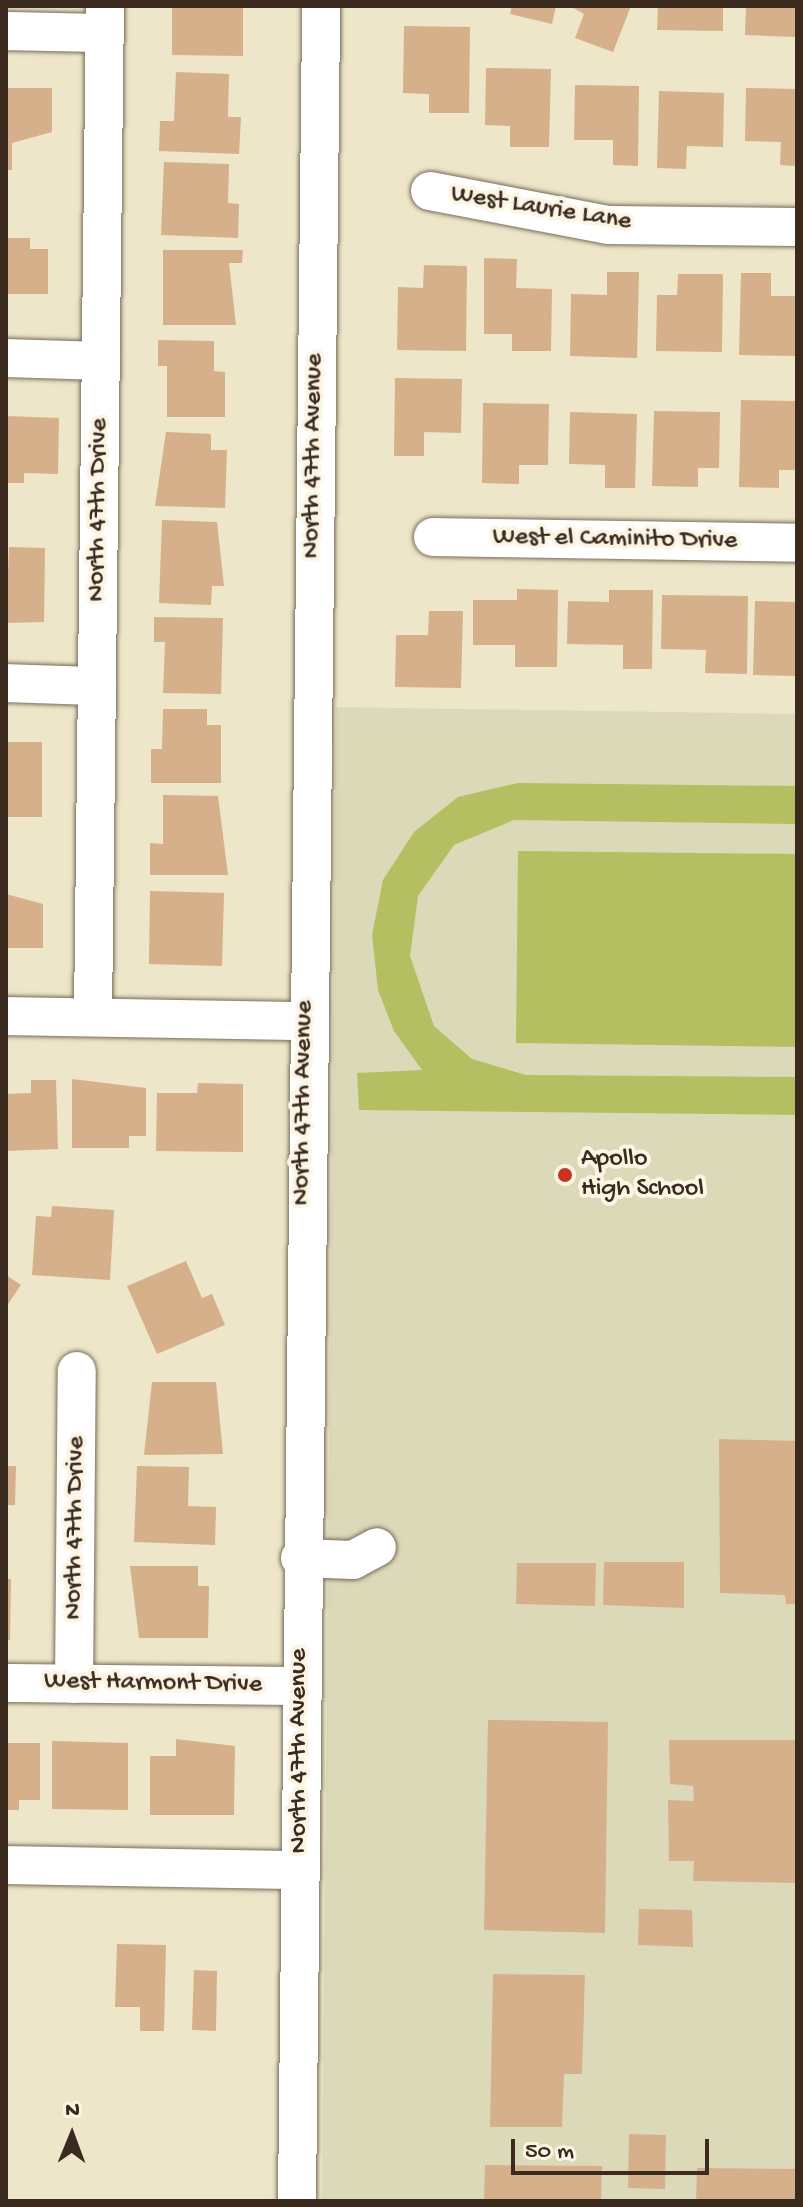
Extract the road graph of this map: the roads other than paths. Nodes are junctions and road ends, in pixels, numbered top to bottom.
1 (321, 6) edge
2 (105, 20) edge
3 (6, 31) edge
4 (430, 191) dead end
5 (797, 227) edge
6 (6, 358) edge
7 (101, 361) junction
8 (433, 537) dead end
9 (797, 543) edge
10 (6, 683) edge
11 (97, 686) junction
12 (93, 1015) junction
13 (6, 1016) edge
14 (305, 1021) junction
15 (77, 1371) dead end
16 (377, 1547) dead end
17 (300, 1558) junction
18 (6, 1683) edge
19 (74, 1684) junction
20 (299, 1686) junction
21 (6, 1865) edge
22 (300, 1870) junction
23 (297, 2201) edge

1 - 14 street, North 47th Avenue
2 - 3 street
2 - 7 street, North 47th Drive
4 - 5 street, West Laurie Lane
6 - 7 street
7 - 11 street, North 47th Drive
8 - 9 street, West el Caminito Drive
10 - 11 street
11 - 12 street, North 47th Drive
12 - 13 street
12 - 14 street
14 - 17 street, North 47th Avenue
15 - 19 street, North 47th Drive
16 - 17 street
17 - 20 street, North 47th Avenue
18 - 19 street, West Harmont Drive
19 - 20 street, West Harmont Drive
20 - 22 street, North 47th Avenue
21 - 22 street
22 - 23 street, North 47th Avenue

